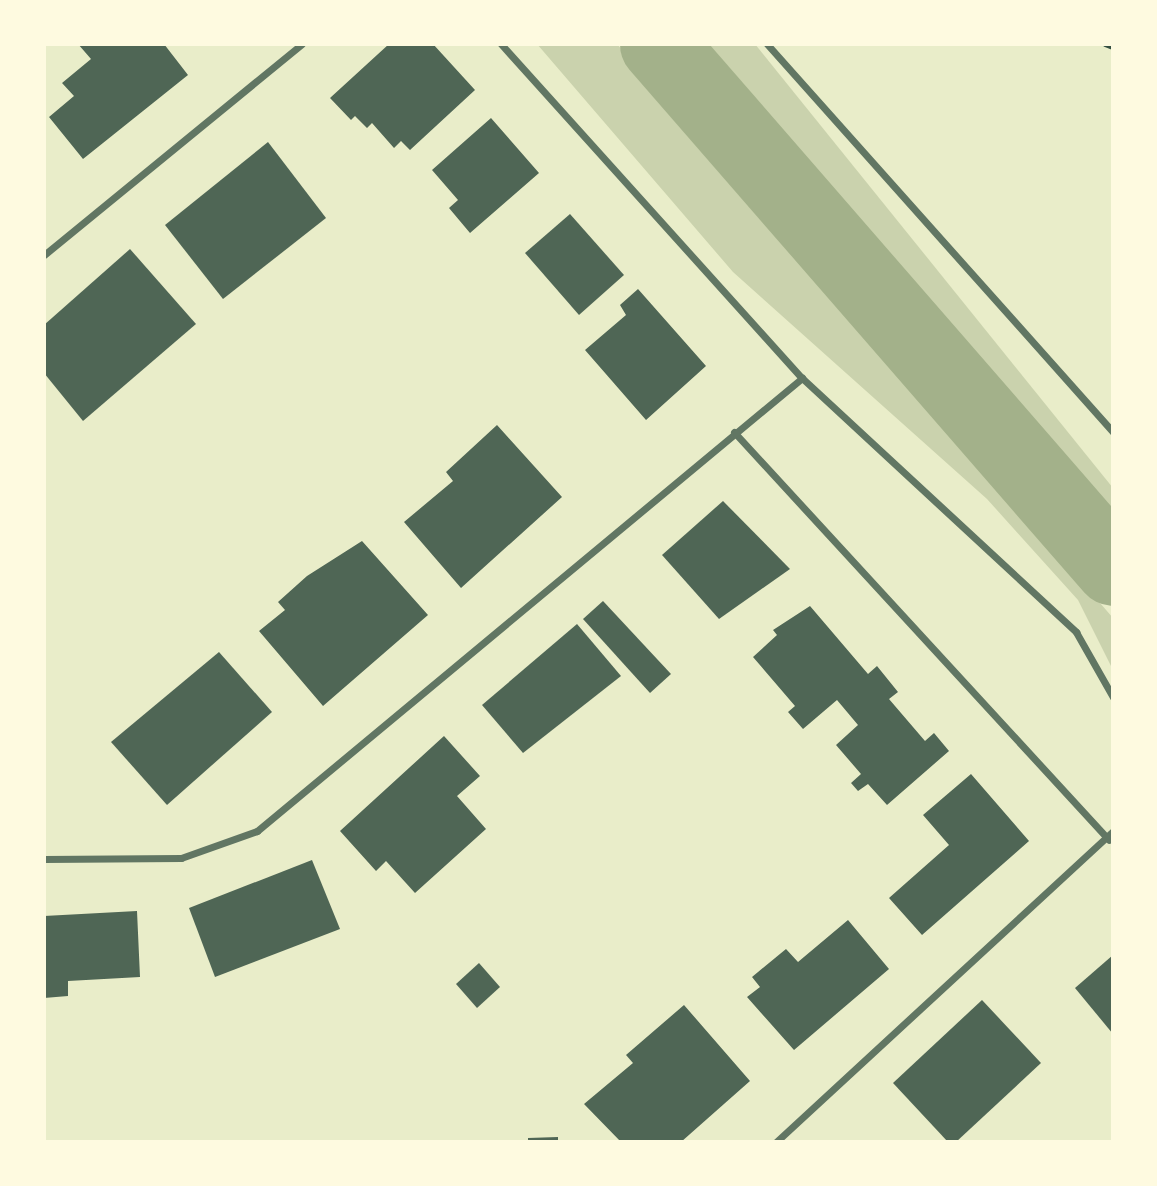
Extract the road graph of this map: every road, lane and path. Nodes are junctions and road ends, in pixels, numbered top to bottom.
1 (302, 44) edge
2 (501, 44) edge
3 (767, 44) edge
4 (1105, 44) edge
5 (1113, 47) edge
6 (44, 255) edge
7 (802, 378) junction
8 (734, 432) junction
9 (1113, 432) edge
10 (1113, 697) edge
11 (1113, 831) edge
12 (1109, 840) junction
13 (44, 859) edge
14 (776, 1142) edge

1 - 6 street
2 - 7 street
3 - 9 street
4 - 5 path
7 - 8 street
7 - 10 street
8 - 12 street
8 - 13 street
11 - 12 street
12 - 14 street

